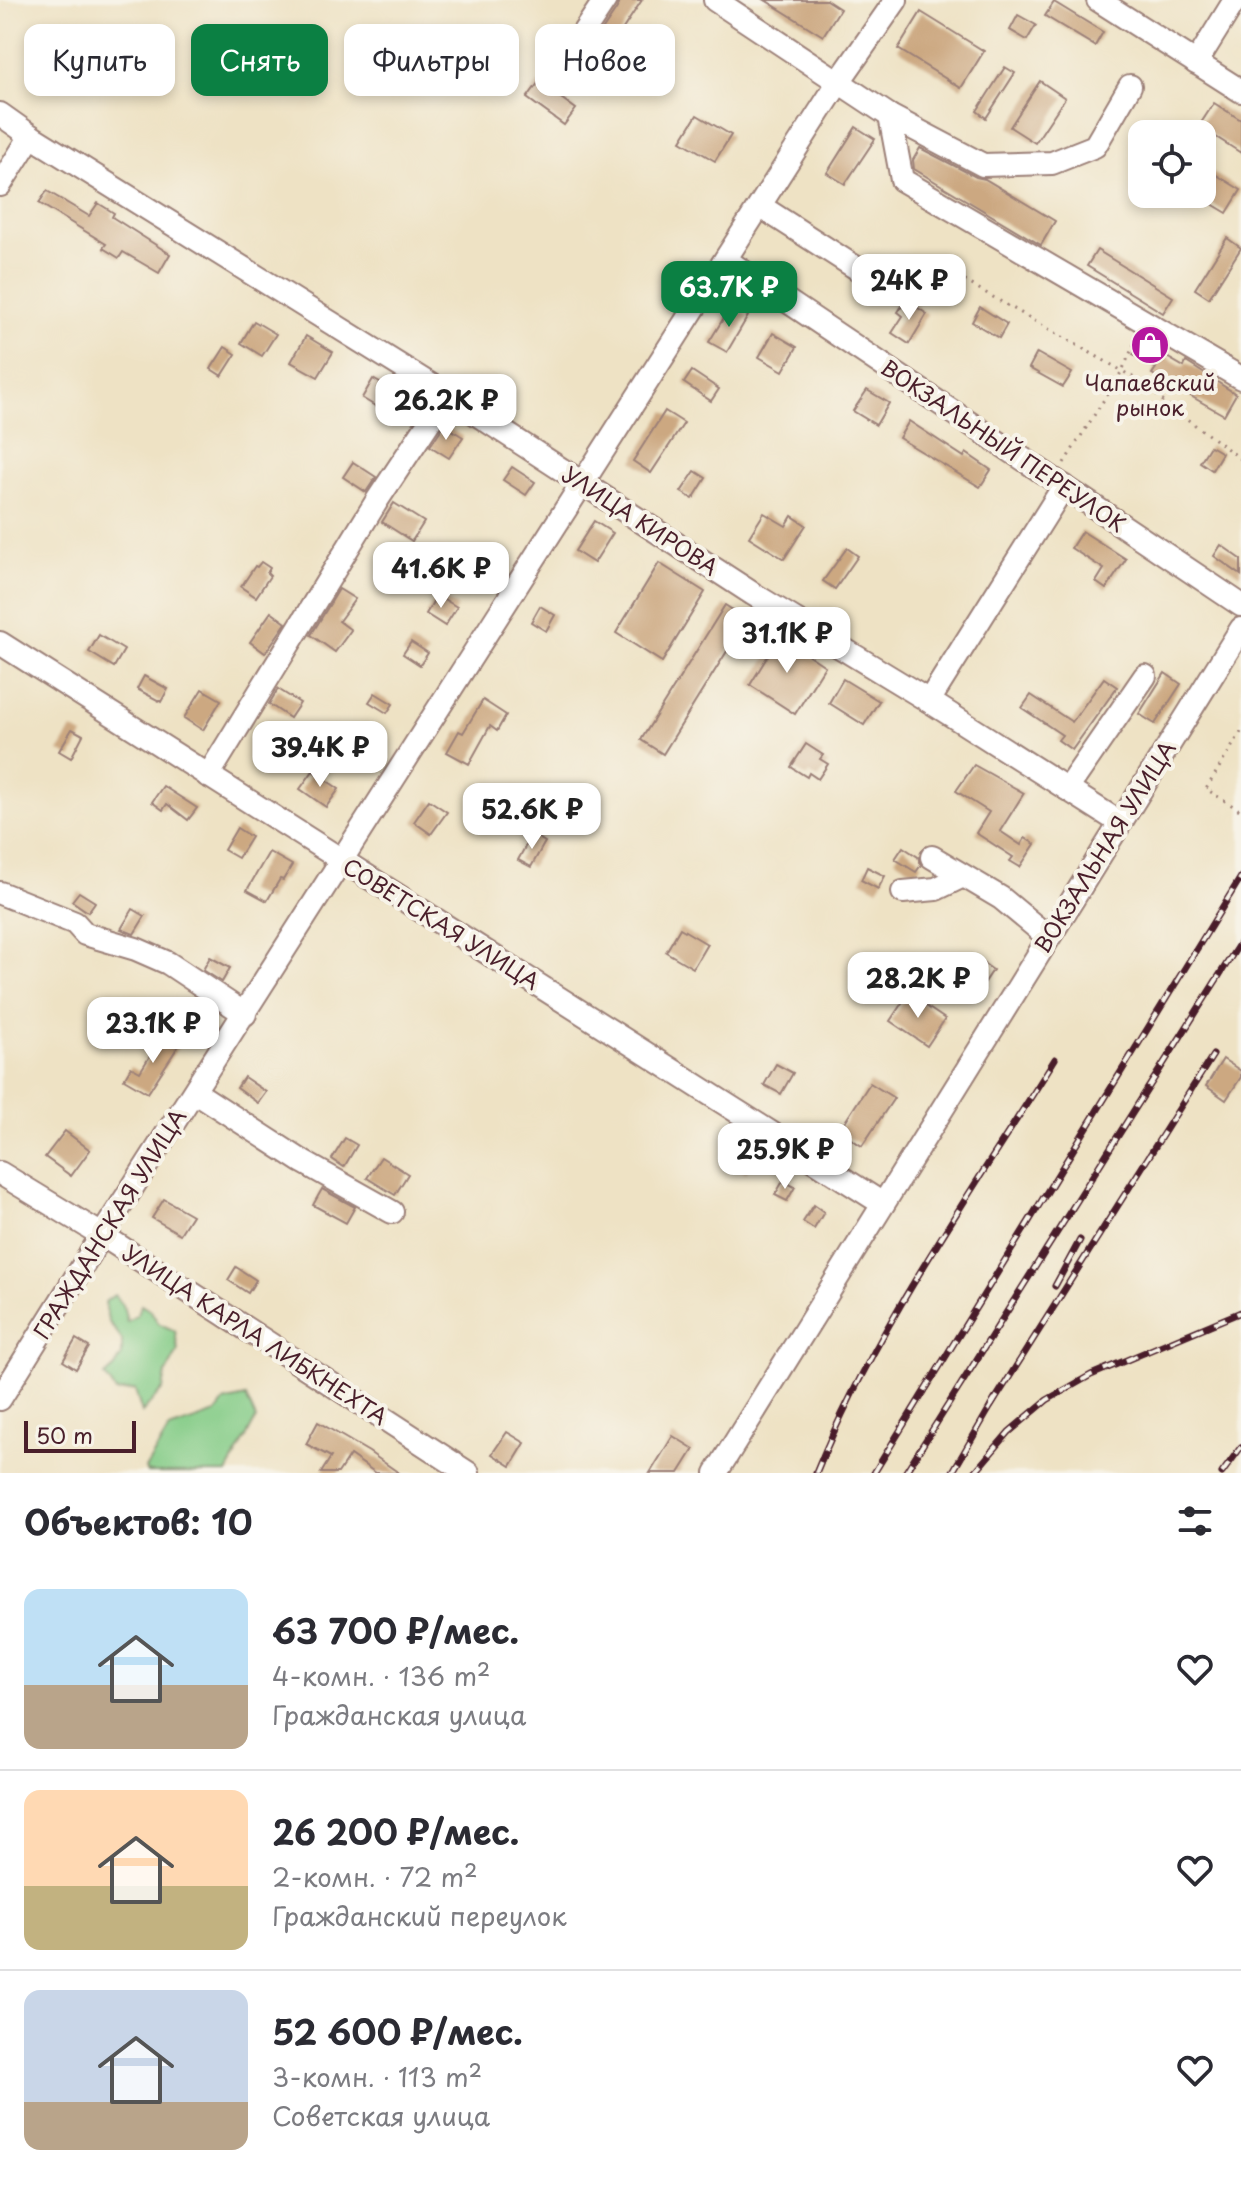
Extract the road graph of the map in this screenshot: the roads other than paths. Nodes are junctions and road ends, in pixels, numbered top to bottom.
1 (605, 0) edge
2 (715, 0) edge
3 (896, 0) edge
4 (1098, 0) edge
5 (1235, 0) edge
6 (589, 24) edge
7 (1196, 63) junction
8 (838, 83) junction
9 (1130, 86) dead end
10 (1241, 91) edge
11 (0, 114) edge
12 (890, 116) junction
13 (31, 136) junction
14 (0, 185) edge
15 (760, 206) junction
16 (726, 260) junction
17 (861, 271) dead end
18 (1241, 378) edge
19 (447, 395) junction
20 (582, 484) junction
21 (1064, 486) junction
22 (1241, 605) edge
23 (1241, 629) edge
24 (0, 643) edge
25 (1145, 676) dead end
26 (929, 701) junction
27 (208, 776) junction
28 (1067, 789) junction
29 (1119, 822) junction
30 (932, 857) dead end
31 (342, 861) junction
32 (963, 876) junction
33 (903, 892) dead end
34 (0, 893) edge
35 (1048, 937) junction
36 (245, 1014) junction
37 (195, 1092) junction
38 (0, 1173) edge
39 (883, 1204) junction
40 (392, 1212) dead end
41 (102, 1235) junction
42 (0, 1399) edge
43 (468, 1473) edge
44 (716, 1473) edge

1 - 6 street
2 - 8 street
3 - 8 street, ГРАЖДАНСКАЯ УЛИЦА
4 - 7 street
5 - 7 street
7 - 10 street
8 - 12 street
8 - 15 street, ГРАЖДАНСКАЯ УЛИЦА
9 - 12 street
11 - 13 street, УЛИЦА КИРОВА
12 - 18 street
13 - 14 street
13 - 19 street, УЛИЦА КИРОВА
15 - 16 street, ГРАЖДАНСКАЯ УЛИЦА
15 - 17 street
16 - 20 street, ГРАЖДАНСКАЯ УЛИЦА
16 - 21 street, ВОКЗАЛЬНЫЙ ПЕРЕУЛОК
19 - 20 street, УЛИЦА КИРОВА
19 - 27 street
20 - 26 street, УЛИЦА КИРОВА
20 - 31 street, ГРАЖДАНСКАЯ УЛИЦА
21 - 22 street, ВОКЗАЛЬНЫЙ ПЕРЕУЛОК
21 - 26 street
23 - 29 street, ВОКЗАЛЬНАЯ УЛИЦА
24 - 27 street, СОВЕТСКАЯ УЛИЦА
25 - 28 street
26 - 28 street, УЛИЦА КИРОВА
27 - 31 street, СОВЕТСКАЯ УЛИЦА
28 - 29 street, УЛИЦА КИРОВА
29 - 35 street, ВОКЗАЛЬНАЯ УЛИЦА
30 - 32 street
31 - 36 street, ГРАЖДАНСКАЯ УЛИЦА
31 - 39 street, СОВЕТСКАЯ УЛИЦА
32 - 33 street
32 - 35 street
34 - 36 street
35 - 39 street, ВОКЗАЛЬНАЯ УЛИЦА
36 - 37 street, ГРАЖДАНСКАЯ УЛИЦА
37 - 40 street
37 - 41 street, ГРАЖДАНСКАЯ УЛИЦА
38 - 41 street, УЛИЦА КАРЛА ЛИБКНЕХТА
39 - 44 street, ВОКЗАЛЬНАЯ УЛИЦА
41 - 42 street, ГРАЖДАНСКАЯ УЛИЦА
41 - 43 street, УЛИЦА КАРЛА ЛИБКНЕХТА

